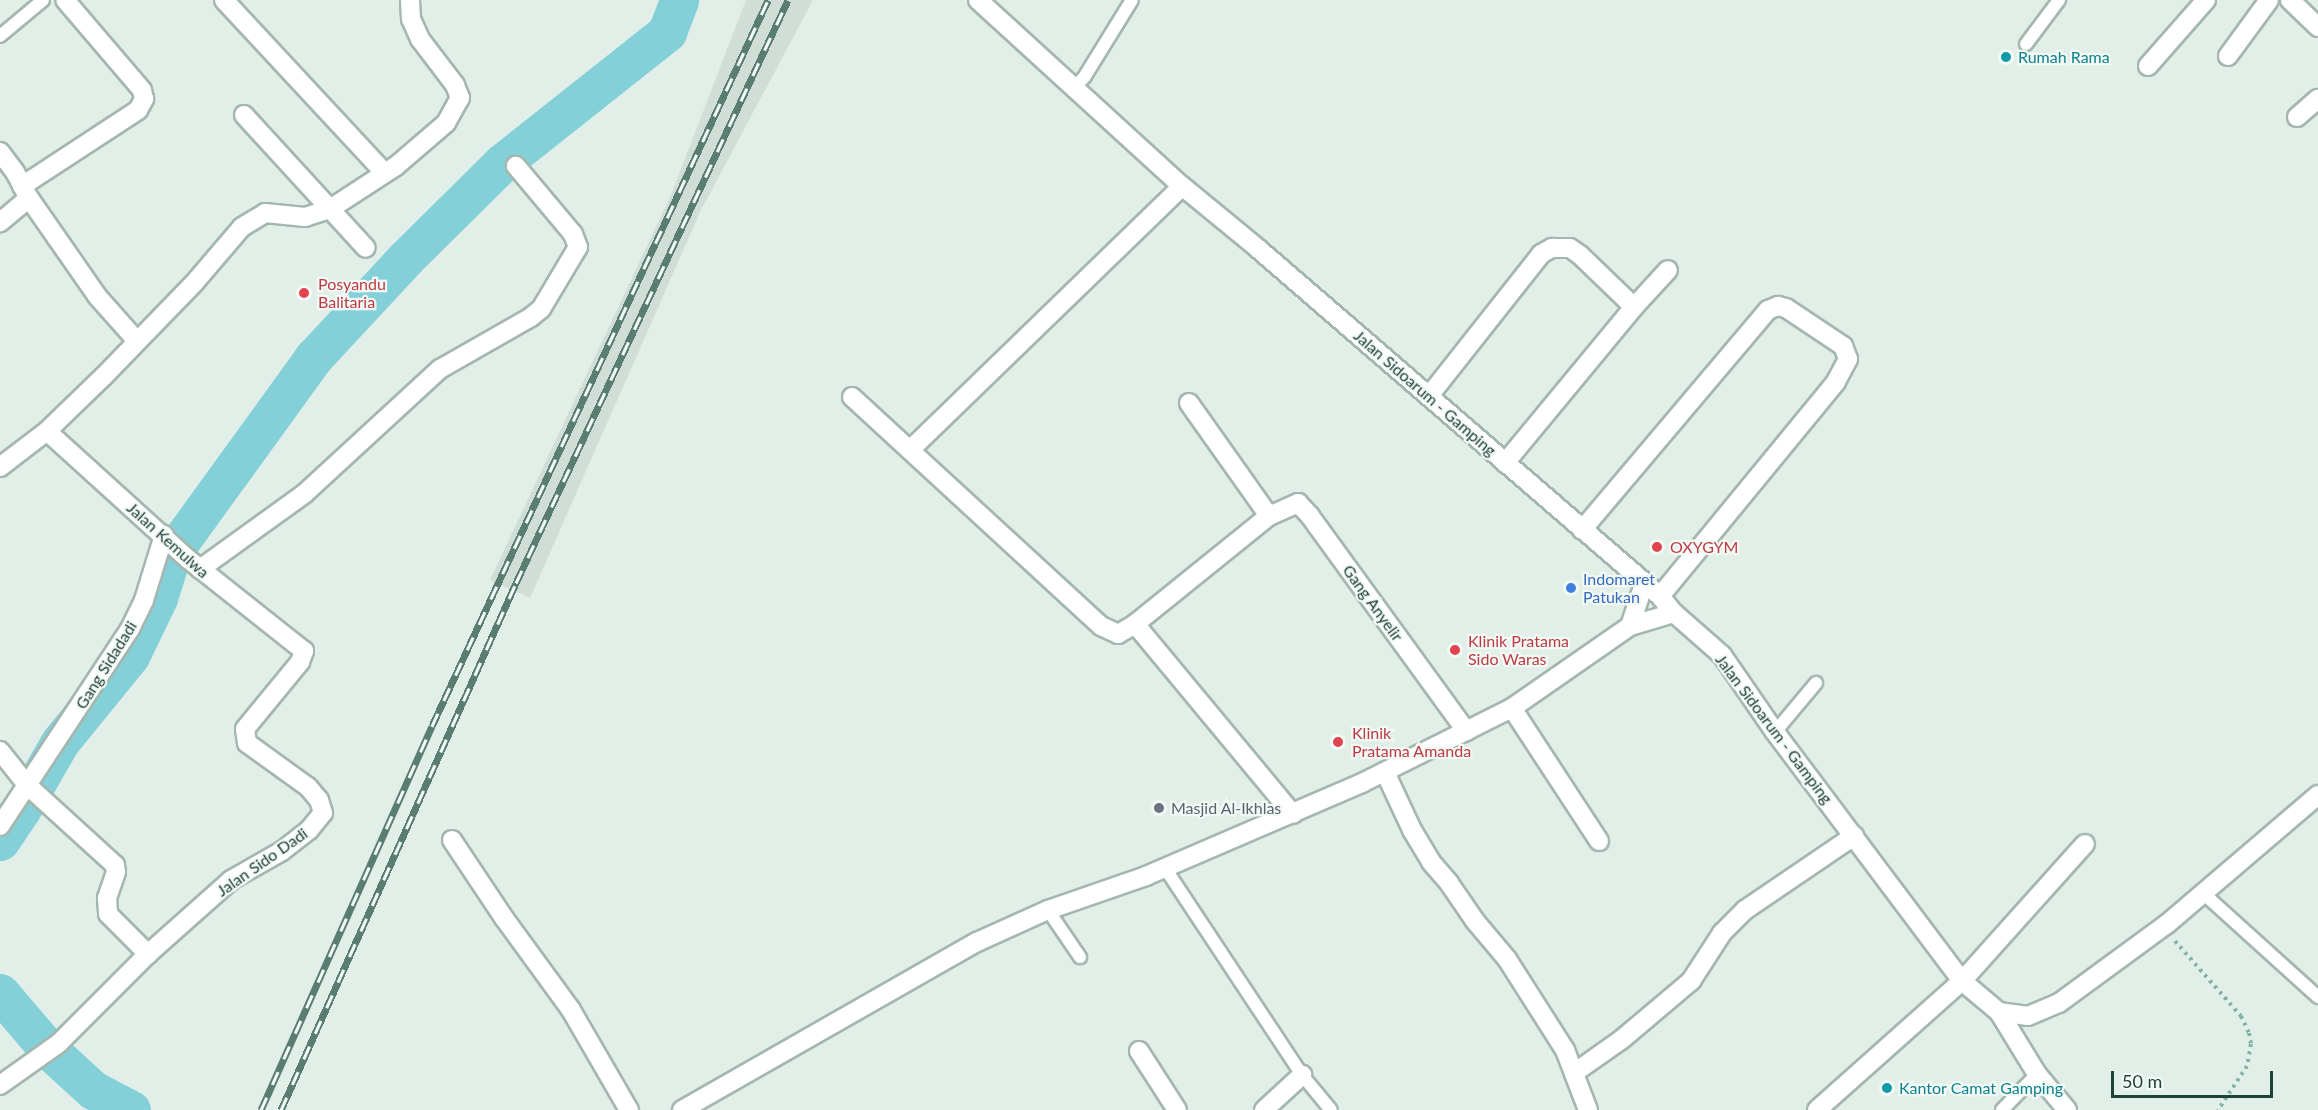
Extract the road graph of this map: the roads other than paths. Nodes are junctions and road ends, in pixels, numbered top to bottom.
1 (43, 0) edge
2 (65, 0) edge
3 (224, 0) edge
4 (410, 0) edge
5 (978, 0) edge
6 (1132, 0) edge
7 (2059, 0) edge
8 (2206, 0) edge
9 (2269, 0) edge
10 (2290, 0) edge
11 (2318, 27) edge
12 (0, 36) edge
13 (2026, 44) dead end
14 (2228, 56) dead end
15 (2148, 66) dead end
16 (1074, 88) junction
17 (2318, 99) edge
18 (244, 115) dead end
19 (2297, 117) dead end
20 (0, 152) edge
21 (516, 166) dead end
22 (384, 172) junction
23 (1182, 186) junction
24 (26, 192) junction
25 (330, 209) junction
26 (0, 222) edge
27 (366, 248) dead end
28 (1668, 270) dead end
29 (1634, 307) junction
30 (136, 340) junction
31 (1429, 396) junction
32 (852, 397) dead end
33 (1188, 404) dead end
34 (47, 431) junction
35 (910, 450) junction
36 (1505, 462) junction
37 (0, 467) edge
38 (1269, 516) junction
39 (1582, 530) junction
40 (164, 535) junction
41 (194, 564) junction
42 (1644, 584) junction
43 (1660, 596) junction
44 (1674, 613) junction
45 (1135, 624) junction
46 (1630, 626) junction
47 (295, 642) joint
48 (1816, 683) dead end
49 (1512, 708) junction
50 (1466, 731) junction
51 (1775, 732) junction
52 (0, 751) edge
53 (1385, 772) junction
54 (32, 788) junction
55 (2318, 795) edge
56 (1293, 814) junction
57 (0, 826) edge
58 (1854, 836) junction
59 (452, 840) dead end
60 (1599, 841) dead end
61 (2085, 844) dead end
62 (1165, 868) junction
63 (2204, 893) junction
64 (1048, 910) junction
65 (148, 954) junction
66 (1080, 957) dead end
67 (1962, 981) junction
68 (2318, 997) edge
69 (1999, 1012) junction
70 (1139, 1051) dead end
71 (1574, 1073) junction
72 (2037, 1074) junction
73 (1302, 1075) junction
74 (0, 1085) edge
75 (2062, 1108) edge
76 (629, 1110) edge
77 (682, 1110) edge
78 (1177, 1110) edge
79 (1264, 1110) edge
80 (1331, 1110) edge
81 (1588, 1110) edge
82 (1817, 1110) edge
83 (2002, 1110) edge

1 - 12 lane
2 - 24 street
3 - 22 street
4 - 22 street
5 - 16 street, Jalan Sidoarum - Gamping
6 - 16 lane
7 - 13 lane
8 - 15 street
9 - 14 street
10 - 11 street
16 - 23 street, Jalan Sidoarum - Gamping
17 - 19 street
18 - 25 street
20 - 24 street
21 - 41 street
22 - 25 street
23 - 31 street, Jalan Sidoarum - Gamping
23 - 35 street
24 - 26 street
24 - 30 street
25 - 27 street
25 - 30 street
28 - 29 street
29 - 31 street
29 - 36 street
30 - 34 street
31 - 36 street, Jalan Sidoarum - Gamping
32 - 35 street
33 - 38 street
34 - 37 street
34 - 40 street, Jalan Kemulwa
35 - 45 street
36 - 39 street, Jalan Sidoarum - Gamping
38 - 45 street, Gang Anyelir
38 - 50 street, Gang Anyelir
39 - 42 street, Jalan Sidoarum - Gamping
39 - 43 street
40 - 41 street, Jalan Kemulwa
40 - 54 street, Gang Sidadadi
41 - 47 street, Jalan Kemulwa
42 - 43 street, Jalan Sidoarum - Gamping
42 - 46 street
43 - 44 street, Jalan Sidoarum - Gamping
44 - 46 street
44 - 51 street, Jalan Sidoarum - Gamping
45 - 56 street
46 - 49 street
47 - 65 street, Jalan Sido Dadi
48 - 51 lane
49 - 50 street
49 - 60 street
50 - 53 street
51 - 58 street, Jalan Sidoarum - Gamping
52 - 54 street
53 - 56 street
53 - 71 street
54 - 57 street, Gang Sidadadi
54 - 65 street
55 - 63 street
56 - 62 street
58 - 67 street, Jalan Sidoarum - Gamping
58 - 71 street
59 - 76 street
61 - 67 street
62 - 64 street
62 - 73 lane
63 - 68 lane
63 - 69 street
64 - 66 lane
64 - 77 street
65 - 74 street, Jalan Sido Dadi
67 - 69 street, Jalan Sidoarum - Gamping
67 - 82 street
69 - 72 street
70 - 78 street
71 - 81 street
72 - 75 street
72 - 83 lane
73 - 79 street
73 - 80 lane

